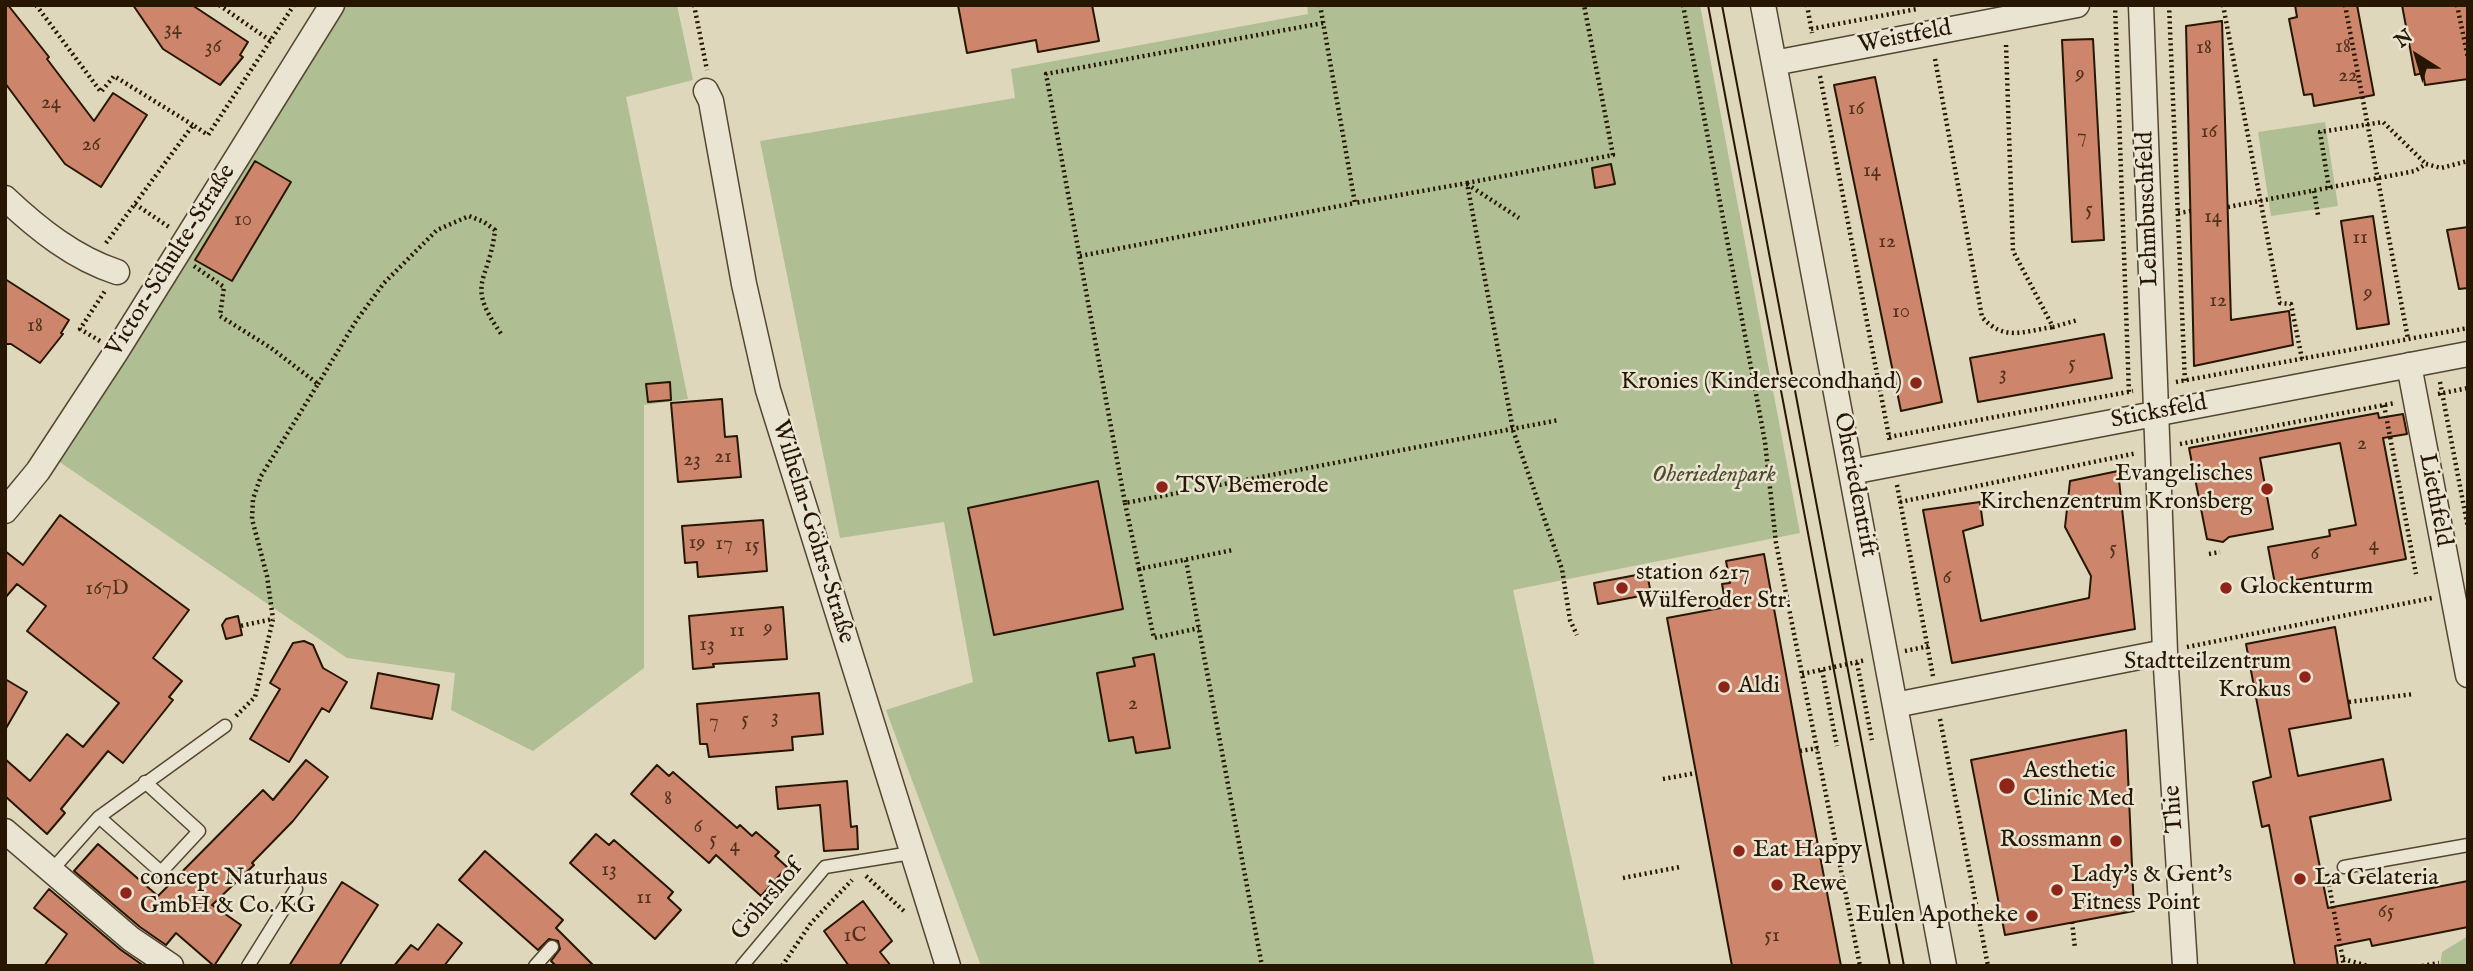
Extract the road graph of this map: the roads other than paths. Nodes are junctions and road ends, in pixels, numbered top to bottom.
1 (332, 5) edge
2 (1763, 5) edge
3 (2077, 5) edge
4 (2141, 5) edge
5 (1774, 63) junction
6 (706, 91) road end
7 (5, 198) edge
8 (117, 272) road end
9 (2468, 354) edge
10 (2409, 365) junction
11 (2158, 414) junction
12 (1851, 472) junction
13 (5, 511) edge
14 (2165, 652) junction
15 (2468, 675) edge
16 (1895, 705) junction
17 (225, 726) road end
18 (145, 782) junction
19 (99, 817) junction
20 (5, 831) edge
21 (2468, 845) edge
22 (911, 853) junction
23 (2344, 867) dead end
24 (51, 871) junction
25 (296, 889) dead end
26 (552, 947) dead end
27 (171, 966) edge
28 (248, 966) edge
29 (536, 966) edge
30 (742, 966) edge
31 (948, 966) edge
32 (1944, 966) edge
33 (2185, 966) edge

1 - 13 street, Victor-Schulte-Straße
2 - 5 street, Oheriedentrift
3 - 5 street, Weistfeld
4 - 11 street, Lehmbuschfeld
5 - 12 street, Oheriedentrift
6 - 22 street, Wilhelm-Göhrs-Straße
7 - 8 street
9 - 10 street, Sticksfeld
10 - 11 street, Sticksfeld
10 - 15 street, Liethfeld
11 - 12 street, Sticksfeld
11 - 14 street, Thie
12 - 16 street, Oheriedentrift
14 - 16 street
14 - 33 street, Thie
16 - 32 street, Oheriedentrift
17 - 18 lane
18 - 19 lane
18 - 19 lane
19 - 24 lane
20 - 24 street
21 - 23 lane
22 - 30 lane, Göhrshof
22 - 31 street, Wilhelm-Göhrs-Straße
24 - 27 street
25 - 28 lane
26 - 29 lane

